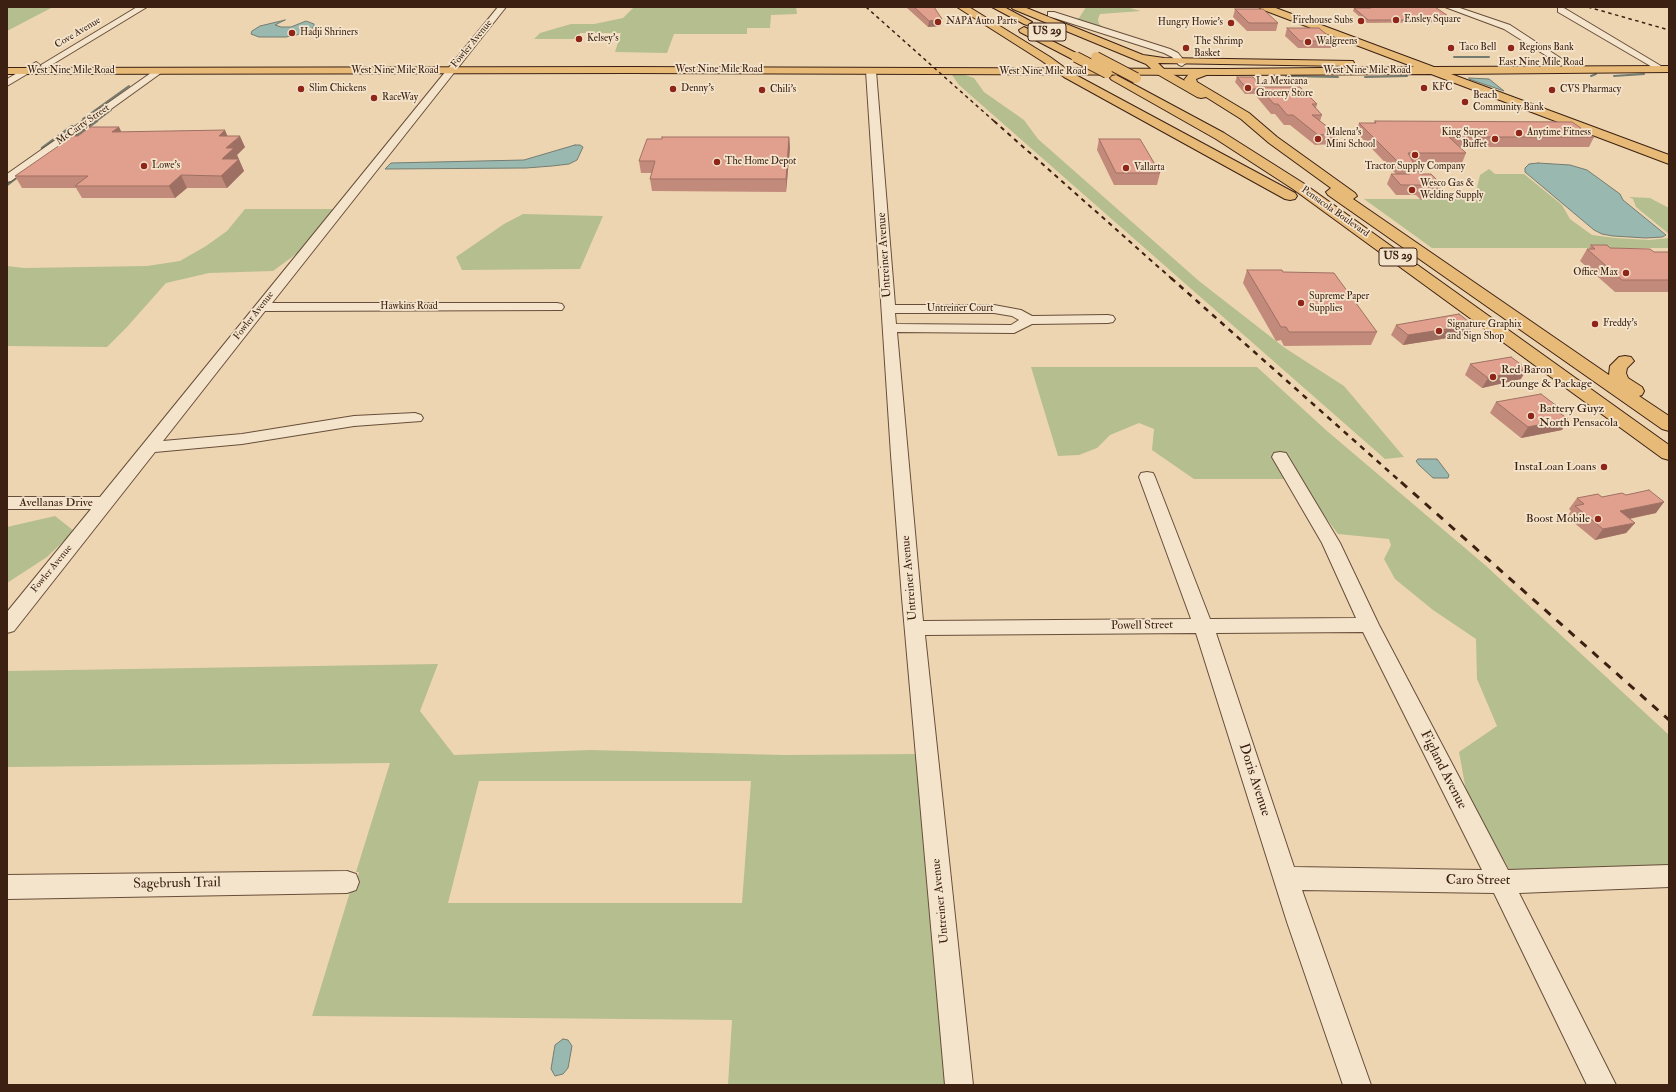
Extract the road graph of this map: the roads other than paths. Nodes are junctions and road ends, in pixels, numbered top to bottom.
1 (143, 7) edge
2 (502, 7) edge
3 (962, 7) edge
4 (978, 7) edge
5 (997, 7) edge
6 (1016, 7) edge
7 (1264, 7) edge
8 (1449, 7) edge
9 (1561, 10) dead end
10 (1051, 14) dead end
11 (1381, 52) junction
12 (1023, 57) junction
13 (1138, 57) junction
14 (1556, 61) junction
15 (1051, 62) junction
16 (1182, 62) junction
17 (1287, 63) junction
18 (1303, 63) junction
19 (1349, 63) junction
20 (1378, 63) junction
21 (1413, 63) junction
22 (190, 65) junction
23 (1660, 65) edge
24 (1154, 66) junction
25 (36, 67) junction
26 (869, 67) junction
27 (7, 68) edge
28 (1265, 69) junction
29 (1578, 69) junction
30 (451, 70) junction
31 (1064, 70) junction
32 (1432, 70) junction
33 (1466, 70) junction
34 (1482, 70) junction
35 (158, 71) junction
36 (294, 71) junction
37 (1205, 72) junction
38 (1226, 72) junction
39 (1461, 82) junction
40 (7, 83) edge
41 (1261, 130) junction
42 (1669, 160) edge
43 (7, 179) edge
44 (1420, 251) junction
45 (1412, 267) junction
46 (261, 307) junction
47 (557, 307) dead end
48 (889, 319) junction
49 (1108, 319) dead end
50 (1029, 320) junction
51 (1512, 340) junction
52 (1625, 361) dead end
53 (1587, 368) junction
54 (1669, 414) edge
55 (414, 418) dead end
56 (1669, 425) edge
57 (1637, 431) junction
58 (150, 447) junction
59 (1669, 447) edge
60 (1669, 454) edge
61 (1280, 457) dead end
62 (1146, 476) dead end
63 (7, 503) edge
64 (105, 503) junction
65 (1203, 625) junction
66 (1369, 625) junction
67 (7, 626) edge
68 (914, 628) junction
69 (1669, 876) edge
70 (1286, 878) junction
71 (347, 882) dead end
72 (1501, 882) junction
73 (7, 887) edge
74 (959, 1085) edge
75 (1357, 1085) edge
76 (1602, 1085) edge

1 - 25 street, Cove Avenue
2 - 30 street, Fowler Avenue
3 - 12 main road
4 - 45 main road, Pensacola Boulevard / US 29, bridge
5 - 44 main road, Pensacola Boulevard / US 29, bridge
6 - 13 main road
7 - 11 main road
8 - 14 street
9 - 23 street
10 - 16 street
11 - 20 main road
11 - 21 main road
12 - 15 main road, West Nine Mile Road
12 - 15 main road
12 - 26 main road, West Nine Mile Road
13 - 16 main road
13 - 24 main road
14 - 21 main road, East Nine Mile Road
14 - 23 main road, East Nine Mile Road
14 - 32 main road
14 - 34 main road
15 - 24 main road, West Nine Mile Road
15 - 31 main road
16 - 17 main road, West Nine Mile Road
16 - 19 main road
16 - 24 main road, West Nine Mile Road
17 - 18 main road, West Nine Mile Road
17 - 24 main road
18 - 19 main road, West Nine Mile Road
18 - 28 main road
19 - 20 main road, West Nine Mile Road
20 - 21 main road, West Nine Mile Road
21 - 28 main road
21 - 32 main road
22 - 25 main road, West Nine Mile Road
22 - 25 main road
22 - 30 main road, West Nine Mile Road
23 - 29 main road, East Nine Mile Road
23 - 29 main road
24 - 31 main road, West Nine Mile Road
24 - 37 main road, West Nine Mile Road
24 - 41 main road
25 - 27 main road, West Nine Mile Road
25 - 35 main road, West Nine Mile Road
25 - 40 street, Cove Avenue
26 - 30 main road, West Nine Mile Road
26 - 30 main road, West Nine Mile Road
26 - 31 main road, West Nine Mile Road
26 - 48 street, Untreiner Avenue
28 - 38 main road
29 - 34 main road, East Nine Mile Road
30 - 36 main road
30 - 36 main road, West Nine Mile Road
30 - 46 street, Fowler Avenue
31 - 51 main road
32 - 33 main road, East Nine Mile Road
32 - 38 main road, West Nine Mile Road
32 - 39 main road
33 - 34 main road, East Nine Mile Road
33 - 39 main road
35 - 36 main road, West Nine Mile Road
35 - 43 street, McCarty Street
37 - 38 main road, West Nine Mile Road
37 - 41 main road
39 - 42 main road
41 - 44 main road
44 - 53 main road, Pensacola Boulevard / US 29
45 - 51 main road, Pensacola Boulevard / US 29
45 - 53 main road
46 - 47 street, Hawkins Road
46 - 58 street, Fowler Avenue
48 - 50 street, Untreiner Court
48 - 50 street, Untreiner Court
48 - 68 street, Untreiner Avenue
49 - 50 street, Untreiner Court
51 - 57 main road, Pensacola Boulevard / US 29
52 - 54 main road
53 - 56 main road, Pensacola Boulevard / US 29
55 - 58 street
57 - 59 main road
57 - 60 main road, Pensacola Boulevard / US 29
58 - 64 street, Fowler Avenue
61 - 66 street, Figland Avenue
62 - 65 street, Doris Avenue
63 - 64 street, Avellanas Drive
64 - 67 street, Fowler Avenue
65 - 66 street, Powell Street
65 - 68 street, Powell Street
65 - 70 street, Doris Avenue
66 - 72 street, Figland Avenue
68 - 74 street, Untreiner Avenue
69 - 72 street, Caro Street
70 - 72 street, Caro Street
70 - 75 street, Doris Avenue
71 - 73 street, Sagebrush Trail
72 - 76 street, Figland Avenue

